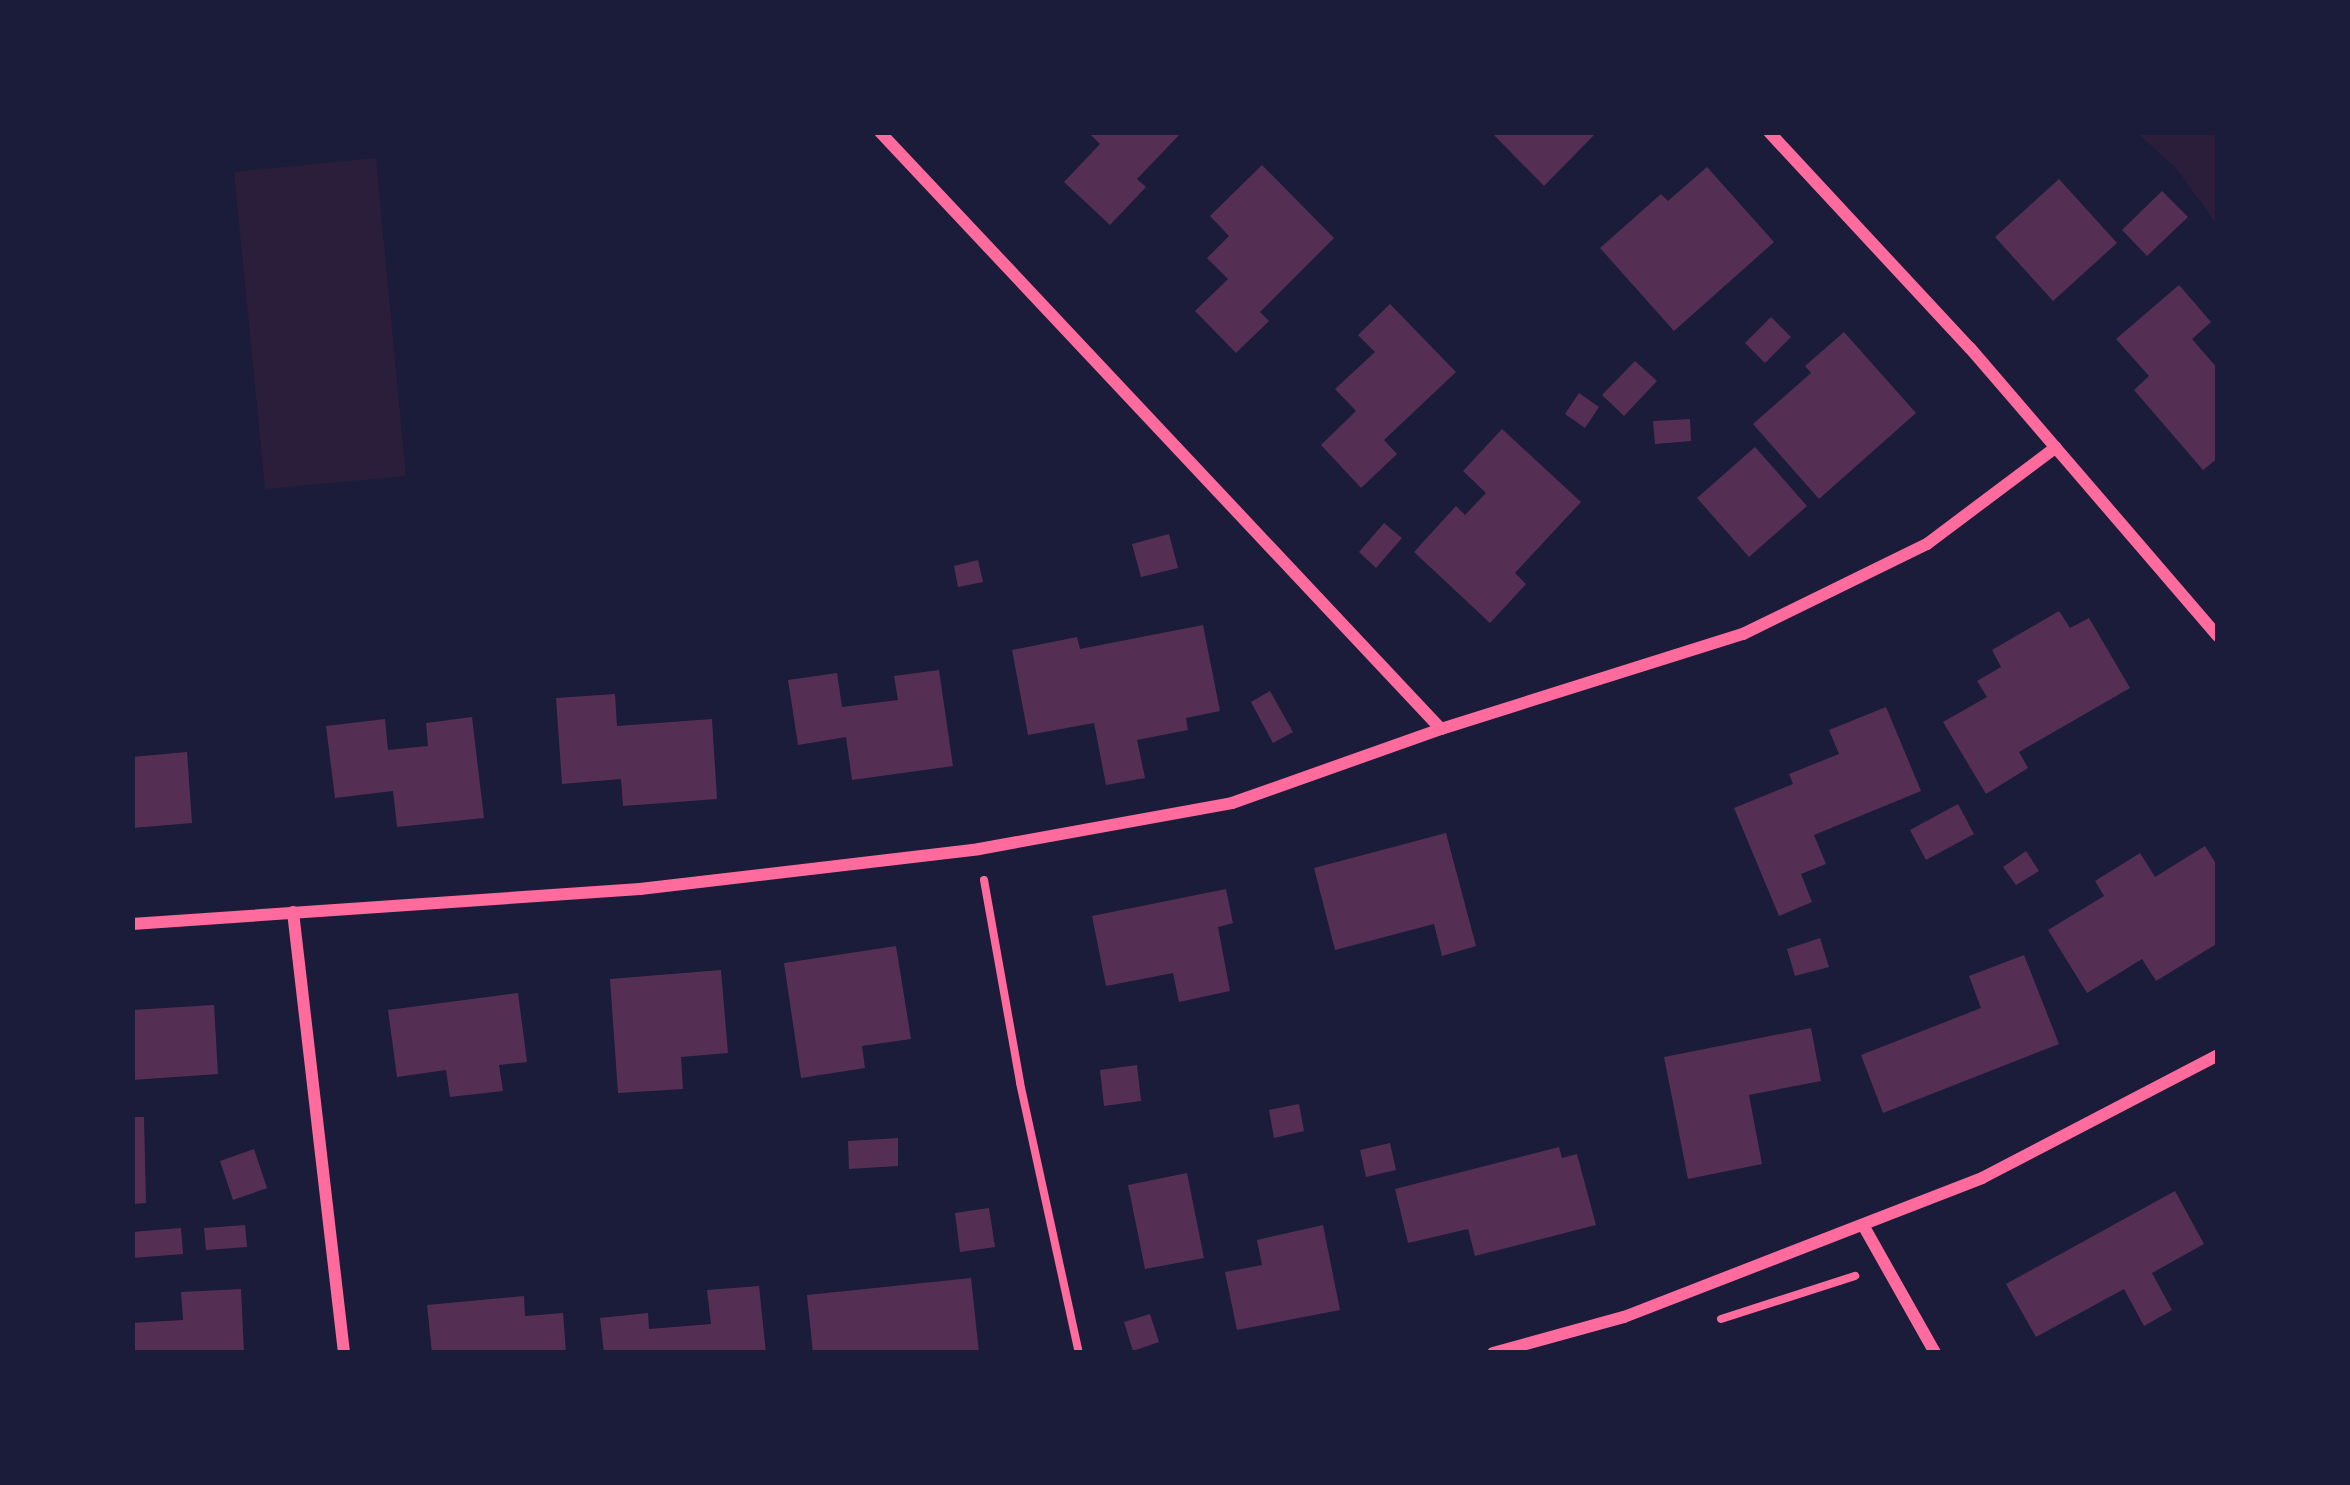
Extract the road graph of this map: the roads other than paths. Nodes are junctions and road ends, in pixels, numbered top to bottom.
1 (880, 132) edge
2 (1769, 132) edge
3 (2056, 447) junction
4 (2218, 636) edge
5 (1441, 729) junction
6 (293, 912) junction
7 (132, 924) edge
8 (2218, 1055) edge
9 (1863, 1225) junction
10 (344, 1353) edge
11 (1493, 1353) edge
12 (1935, 1353) edge

1 - 5 street
2 - 3 street
3 - 4 street
3 - 5 street
5 - 6 street
6 - 7 street
6 - 10 street
8 - 9 street
9 - 11 street
9 - 12 street

